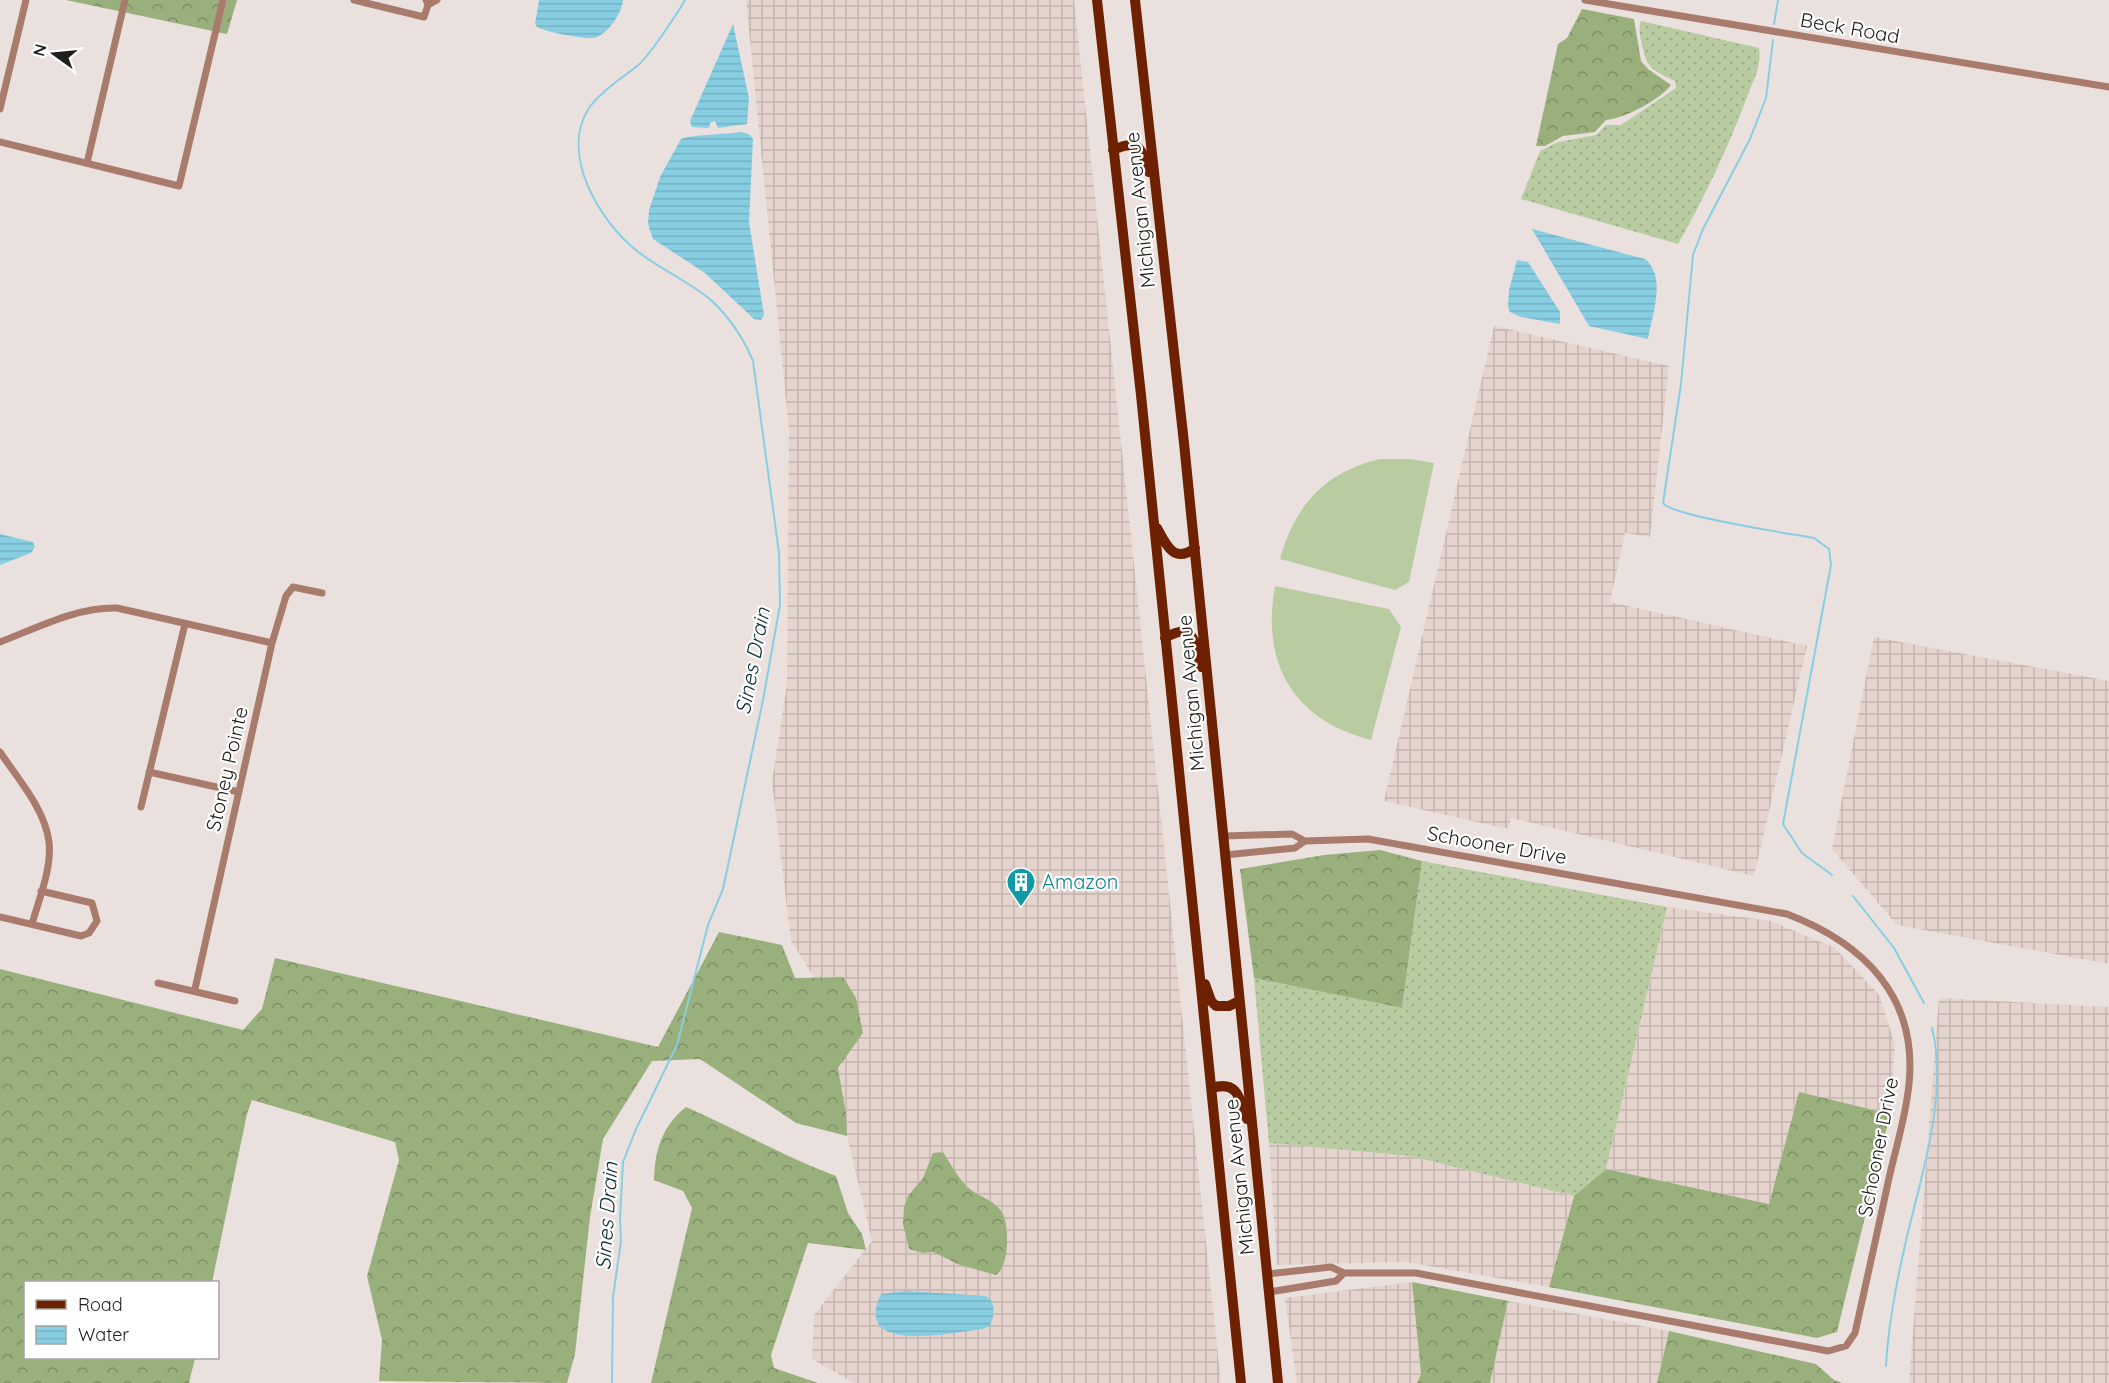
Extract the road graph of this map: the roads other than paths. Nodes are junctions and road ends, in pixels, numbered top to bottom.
1 (26, 0) edge
2 (125, 0) edge
3 (223, 0) edge
4 (354, 0) edge
5 (437, 0) edge
6 (1097, 0) edge
7 (1134, 0) edge
8 (1586, 0) edge
9 (427, 3) edge
10 (2109, 87) edge
11 (0, 109) edge
12 (0, 142) edge
13 (1113, 150) junction
14 (87, 163) junction
15 (1156, 195) junction
16 (1154, 522) junction
17 (1195, 548) junction
18 (322, 593) dead end
19 (185, 624) junction
20 (1165, 638) junction
21 (0, 642) edge
22 (272, 643) junction
23 (1209, 705) junction
24 (0, 752) edge
25 (149, 772) junction
26 (239, 792) junction
27 (141, 807) dead end
28 (1223, 836) junction
29 (1305, 841) junction
30 (1225, 855) junction
31 (41, 891) junction
32 (0, 917) edge
33 (32, 924) junction
34 (1200, 973) junction
35 (158, 982) dead end
36 (195, 990) junction
37 (235, 1001) dead end
38 (1239, 1001) junction
39 (1212, 1088) junction
40 (1254, 1139) junction
41 (1344, 1273) junction
42 (1268, 1274) junction
43 (1269, 1292) junction
44 (1240, 1383) edge
45 (1278, 1383) edge

1 - 11 street
2 - 14 street
3 - 14 street
4 - 9 street
5 - 9 street
6 - 13 main road, Michigan Avenue
7 - 15 main road, Michigan Avenue
8 - 10 street, Beck Road
12 - 14 street
13 - 15 main road
13 - 16 main road, Michigan Avenue
15 - 17 main road, Michigan Avenue
16 - 17 main road
16 - 20 main road, Michigan Avenue
17 - 23 main road, Michigan Avenue
18 - 22 street, Stoney Pointe
19 - 21 street
19 - 22 street
19 - 25 street
20 - 23 main road
20 - 34 main road, Michigan Avenue
22 - 26 street, Stoney Pointe
23 - 28 main road, Michigan Avenue
24 - 31 street
25 - 26 street
25 - 27 street
26 - 36 street, Stoney Pointe
28 - 29 street, Schooner Drive
28 - 30 main road, Michigan Avenue
29 - 30 street, Schooner Drive
29 - 41 street, Schooner Drive
30 - 38 main road, Michigan Avenue
31 - 33 street
31 - 33 street
32 - 33 street
34 - 38 main road
34 - 39 main road, Michigan Avenue
35 - 36 street
36 - 37 street
38 - 40 main road, Michigan Avenue
39 - 40 main road
39 - 44 main road, Michigan Avenue
40 - 42 main road, Michigan Avenue
41 - 42 street, Schooner Drive
41 - 43 street, Schooner Drive
42 - 43 main road, Michigan Avenue
43 - 45 main road, Michigan Avenue

